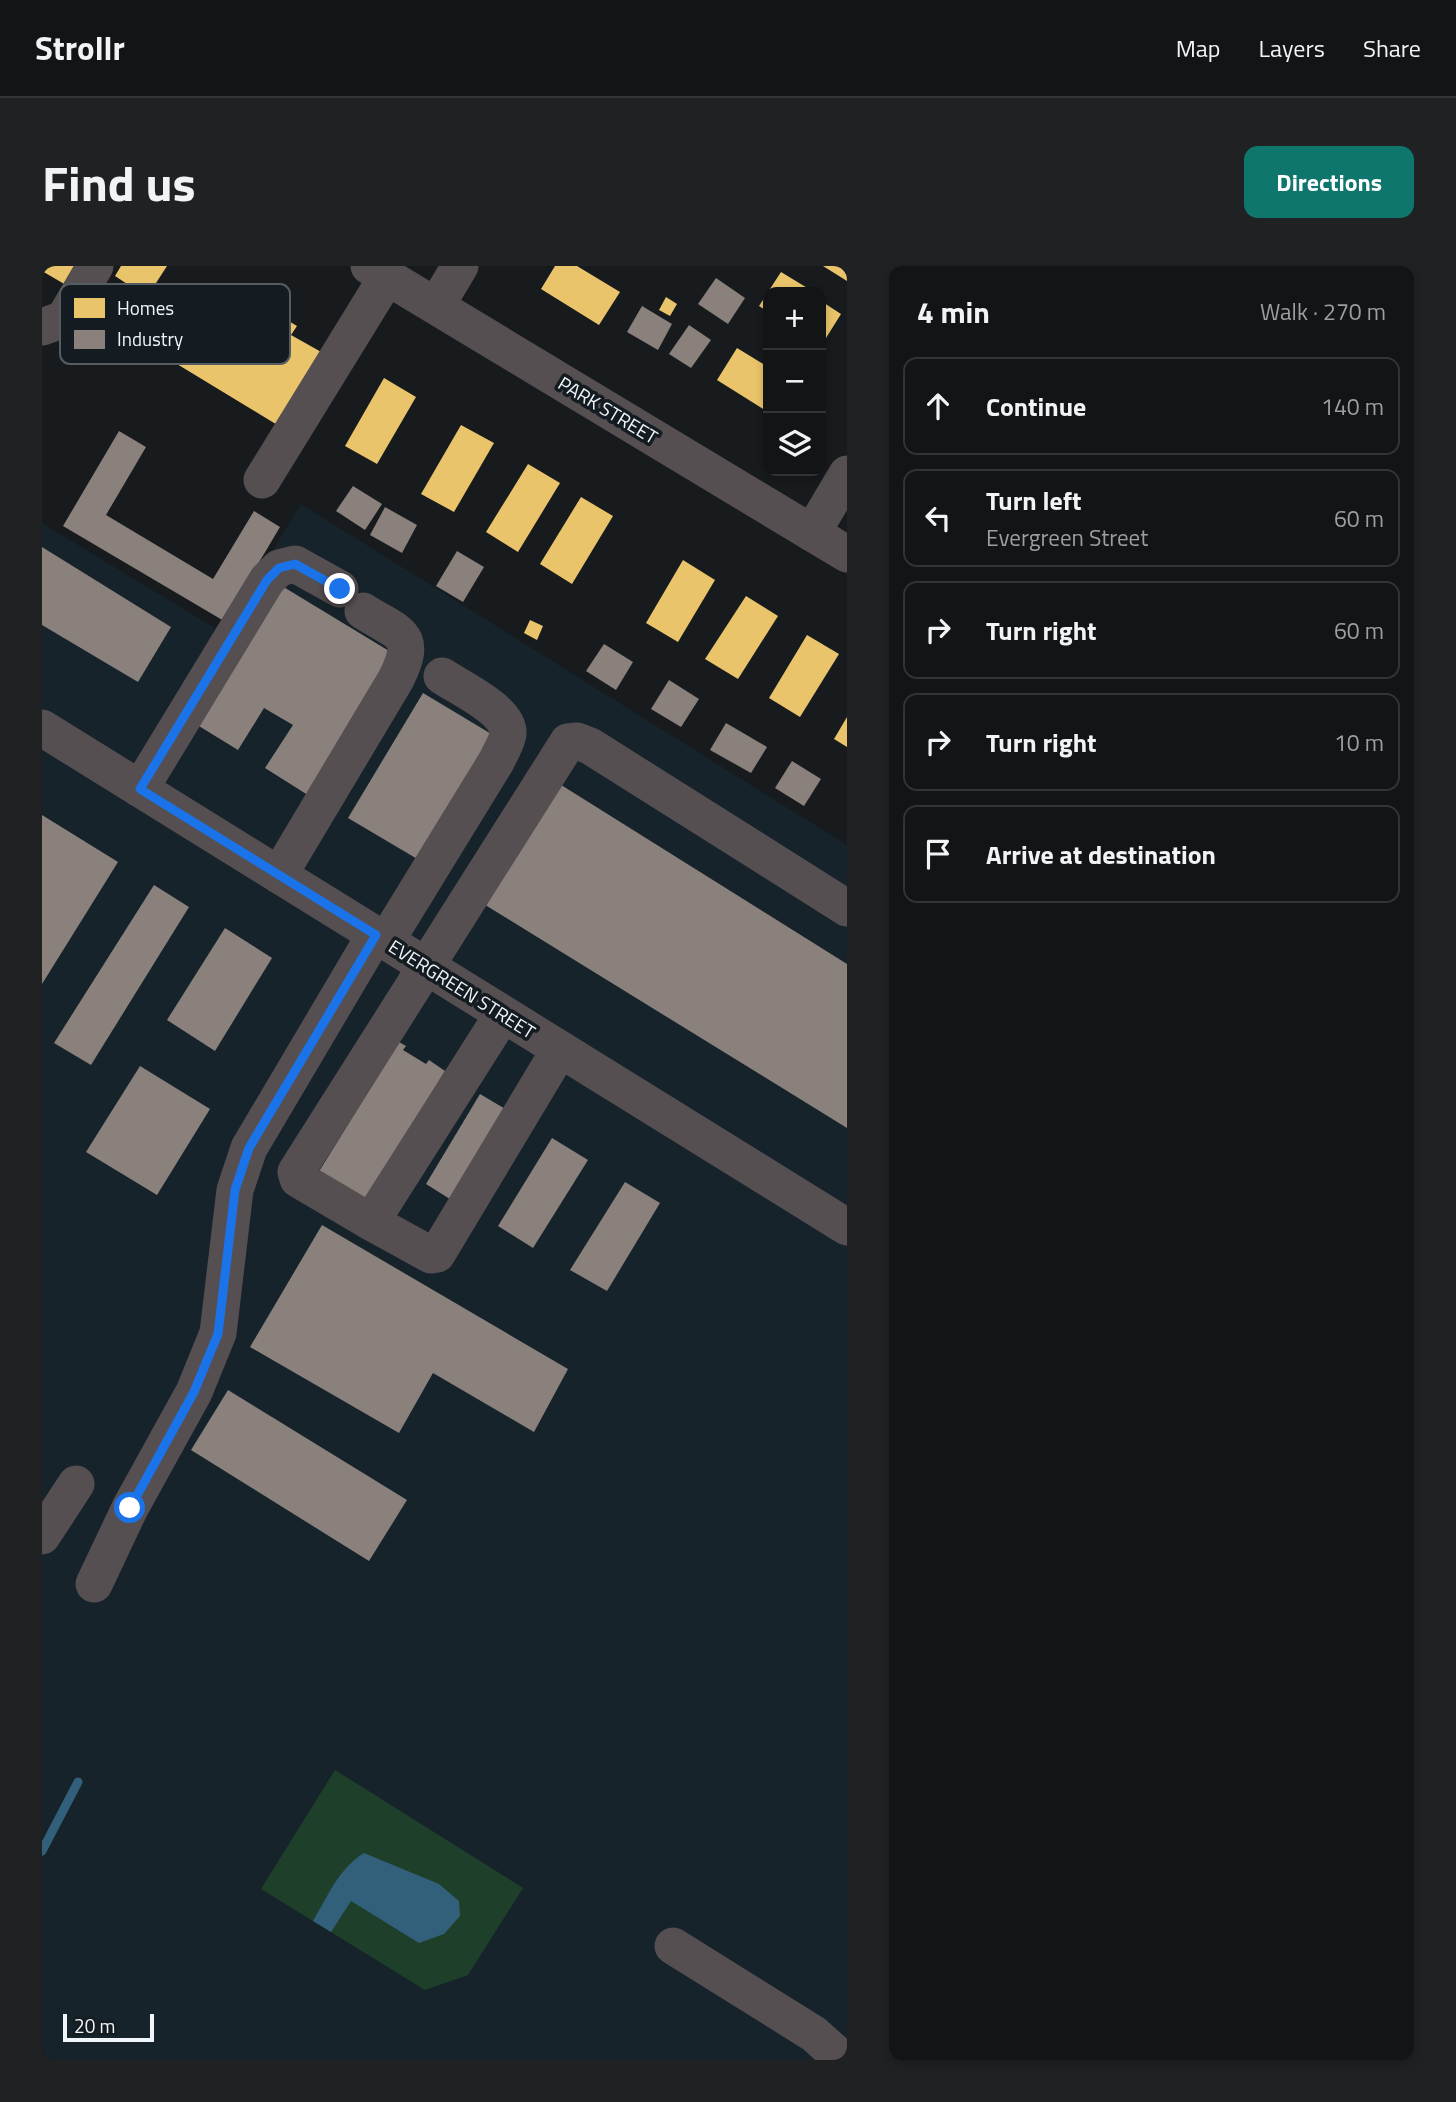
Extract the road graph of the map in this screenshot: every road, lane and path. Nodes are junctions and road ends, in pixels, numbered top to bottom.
1 (94, 266) edge
2 (460, 266) edge
3 (378, 271) edge
4 (84, 284) edge
5 (436, 306) junction
6 (60, 320) edge
7 (42, 327) edge
8 (847, 474) edge
9 (262, 480) dead end
10 (812, 533) junction
11 (847, 554) edge
12 (443, 676) dead end
13 (42, 727) edge
14 (140, 789) junction
15 (279, 875) junction
16 (847, 908) edge
17 (381, 938) junction
18 (427, 966) junction
19 (503, 1014) junction
20 (560, 1049) junction
21 (371, 1222) junction
22 (847, 1227) edge
23 (76, 1484) dead end
24 (44, 1529) edge
25 (93, 1584) dead end
26 (673, 1946) dead end
27 (842, 2060) edge

1 - 4 street
2 - 5 street
3 - 5 street, PARK STREET
3 - 9 street
5 - 10 street, PARK STREET
6 - 7 street
8 - 10 street
10 - 11 street, PARK STREET
12 - 17 street
13 - 14 street, EVERGREEN STREET
14 - 15 street, EVERGREEN STREET
14 - 15 street
15 - 17 street, EVERGREEN STREET
16 - 18 street
17 - 18 street, EVERGREEN STREET
17 - 25 street
18 - 19 street, EVERGREEN STREET
18 - 21 street
19 - 20 street, EVERGREEN STREET
19 - 21 street
20 - 21 street
20 - 22 street, EVERGREEN STREET
23 - 24 street
26 - 27 street

